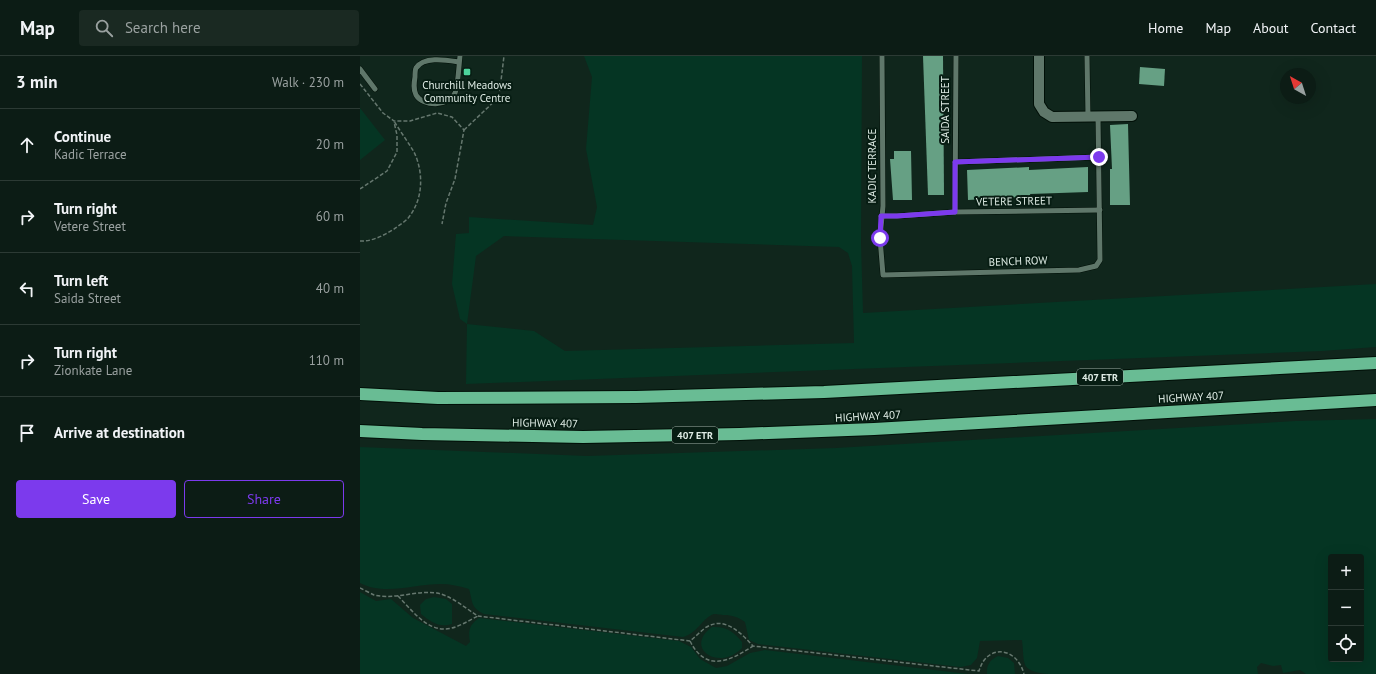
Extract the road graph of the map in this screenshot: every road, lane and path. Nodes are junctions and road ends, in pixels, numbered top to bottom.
1 (460, 56) edge
2 (504, 56) edge
3 (882, 56) edge
4 (956, 56) edge
5 (1040, 56) edge
6 (1088, 56) edge
7 (459, 62) junction
8 (360, 70) edge
9 (360, 84) edge
10 (375, 89) dead end
11 (1132, 116) dead end
12 (1093, 117) junction
13 (394, 121) junction
14 (464, 130) junction
15 (1099, 157) junction
16 (955, 162) junction
17 (360, 189) edge
18 (1100, 210) junction
19 (955, 212) junction
20 (881, 216) junction
21 (442, 224) dead end
22 (360, 241) edge
23 (883, 275) joint
24 (1376, 363) edge
25 (360, 394) edge
26 (1376, 400) edge
27 (360, 431) edge
28 (360, 588) edge
29 (398, 596) junction
30 (478, 616) junction
31 (690, 641) junction
32 (753, 646) junction
33 (979, 673) edge
34 (1024, 674) edge

1 - 7 lane
2 - 14 path
3 - 20 lane, KADIC TERRACE
4 - 16 lane, SAIDA STREET
5 - 12 street
6 - 12 lane, BENCH ROW
7 - 7 lane
8 - 10 lane
9 - 13 path
11 - 12 street
12 - 15 lane, BENCH ROW
13 - 14 path
13 - 17 path
13 - 22 path
14 - 21 path
15 - 16 lane
15 - 18 lane, BENCH ROW
16 - 19 lane, SAIDA STREET
18 - 19 lane, VETERE STREET
18 - 23 lane, BENCH ROW
19 - 20 lane, VETERE STREET
20 - 23 lane, KADIC TERRACE
24 - 25 highway, 407 ETR
26 - 27 highway, HIGHWAY 407 / 407 ETR
28 - 29 path
29 - 30 path
29 - 30 path
30 - 31 path
31 - 32 path
31 - 32 path
32 - 33 path
33 - 34 path

